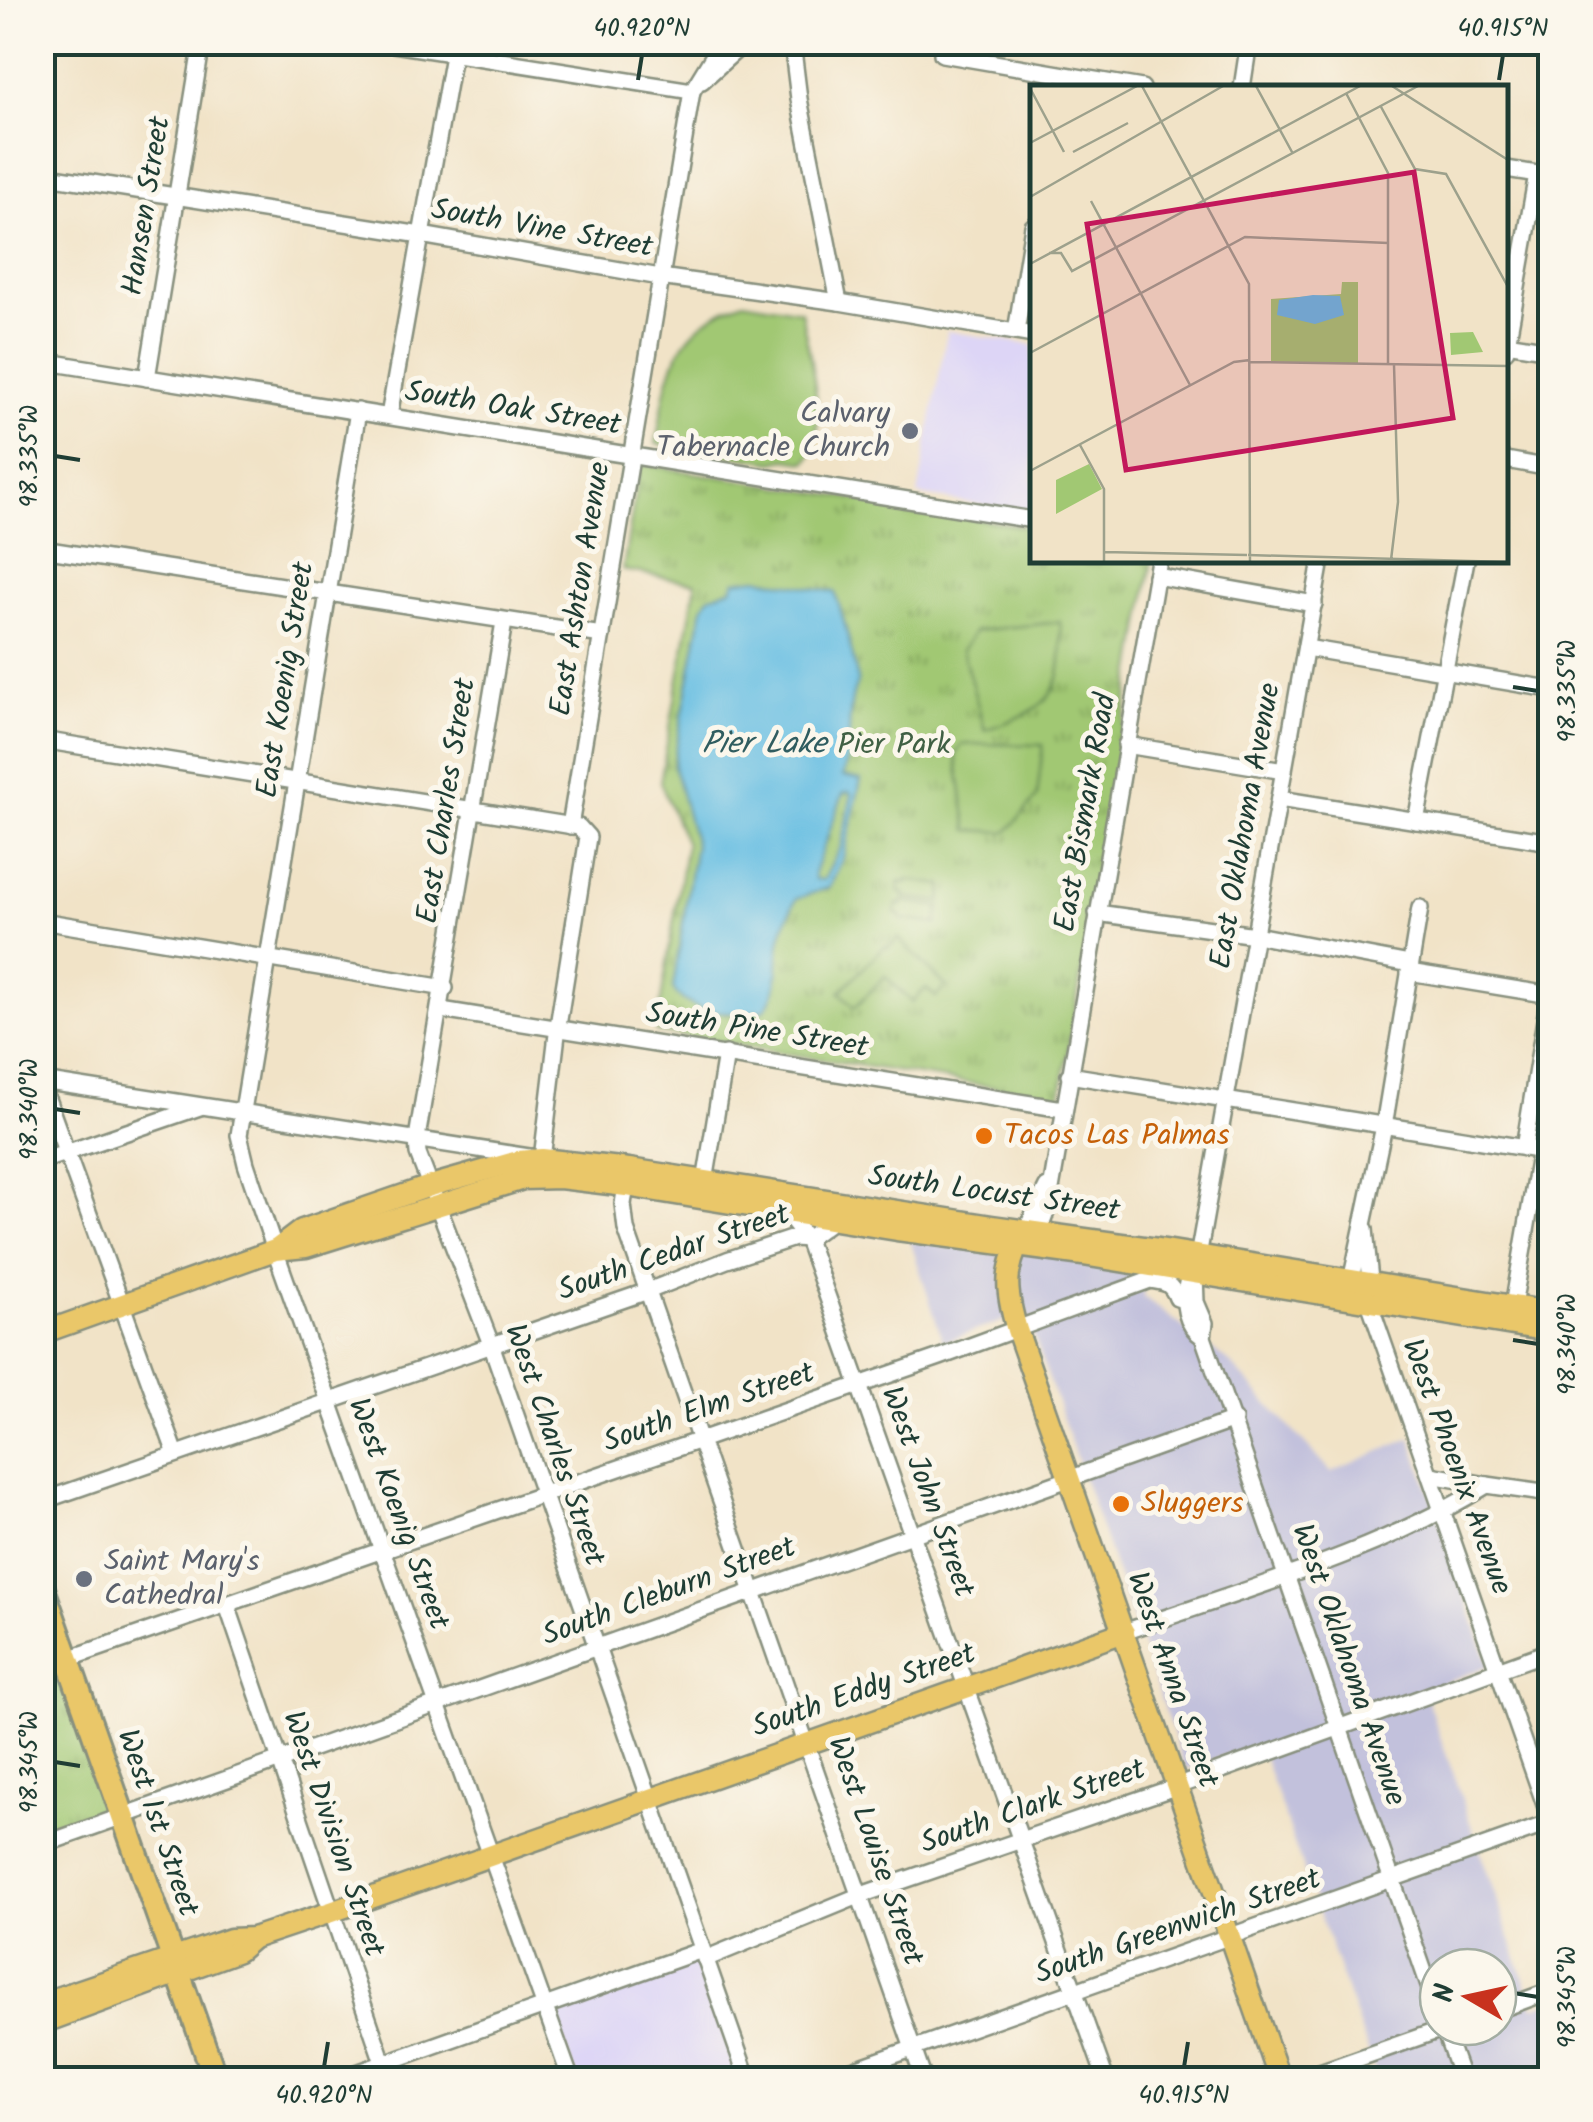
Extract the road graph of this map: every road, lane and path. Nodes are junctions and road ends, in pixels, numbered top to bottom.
1 (202, 42) edge
2 (382, 42) edge
3 (722, 42) edge
4 (745, 42) edge
5 (792, 42) edge
6 (1249, 42) edge
7 (942, 54) dead end
8 (453, 55) junction
9 (1056, 80) edge
10 (1110, 85) edge
11 (1242, 85) edge
12 (692, 91) junction
13 (1508, 169) edge
14 (42, 175) edge
15 (1544, 175) edge
16 (177, 197) junction
17 (421, 235) junction
18 (1030, 262) edge
19 (660, 278) junction
20 (839, 302) junction
21 (1024, 333) edge
22 (1508, 334) edge
23 (1508, 343) edge
24 (1550, 350) edge
25 (42, 361) edge
26 (147, 378) junction
27 (358, 411) junction
28 (389, 416) junction
29 (631, 456) junction
30 (1508, 460) edge
31 (1550, 468) edge
32 (1030, 520) edge
33 (42, 549) edge
34 (1322, 562) edge
35 (1466, 562) edge
36 (1157, 568) edge
37 (328, 594) junction
38 (1314, 604) junction
39 (504, 622) junction
40 (602, 635) junction
41 (1306, 648) junction
42 (1445, 672) junction
43 (1550, 689) edge
44 (42, 740) edge
45 (1126, 745) junction
46 (1284, 772) junction
47 (298, 781) junction
48 (1279, 798) junction
49 (474, 809) junction
50 (1416, 821) junction
51 (570, 826) junction
52 (1550, 842) edge
53 (1420, 908) dead end
54 (1097, 912) junction
55 (42, 921) edge
56 (1255, 935) junction
57 (268, 956) junction
58 (1410, 968) junction
59 (444, 988) junction
60 (1550, 993) edge
61 (441, 1010) junction
62 (558, 1026) junction
63 (726, 1054) junction
64 (1069, 1075) junction
65 (42, 1083) edge
66 (1224, 1102) junction
67 (204, 1106) junction
68 (1063, 1109) junction
69 (242, 1111) junction
70 (1384, 1126) junction
71 (417, 1138) junction
72 (1538, 1150) edge
73 (65, 1153) junction
74 (542, 1159) junction
75 (42, 1161) edge
76 (626, 1186) junction
77 (704, 1190) junction
78 (434, 1196) junction
79 (786, 1212) junction
80 (833, 1220) junction
81 (808, 1239) junction
82 (1028, 1240) junction
83 (276, 1250) junction
84 (1197, 1265) junction
85 (1364, 1289) junction
86 (648, 1291) junction
87 (1184, 1300) junction
88 (124, 1304) junction
89 (1514, 1306) junction
90 (1550, 1312) edge
91 (1017, 1330) junction
92 (1550, 1331) edge
93 (42, 1333) edge
94 (1203, 1337) junction
95 (491, 1344) junction
96 (859, 1385) junction
97 (329, 1401) junction
98 (1234, 1420) junction
99 (700, 1440) junction
100 (183, 1452) junction
101 (1431, 1475) junction
102 (1070, 1479) junction
103 (1488, 1485) junction
104 (1550, 1494) edge
105 (543, 1495) junction
106 (42, 1501) edge
107 (1444, 1512) junction
108 (913, 1534) junction
109 (382, 1552) junction
110 (1288, 1575) junction
111 (42, 1586) edge
112 (754, 1590) junction
113 (227, 1605) junction
114 (1124, 1632) junction
115 (595, 1648) junction
116 (1550, 1651) edge
117 (68, 1659) junction
118 (42, 1668) edge
119 (1498, 1669) junction
120 (968, 1687) junction
121 (437, 1702) junction
122 (1340, 1726) junction
123 (808, 1742) junction
124 (280, 1762) junction
125 (1178, 1786) junction
126 (648, 1798) junction
127 (123, 1816) junction
128 (1550, 1821) edge
129 (1022, 1839) junction
130 (42, 1845) edge
131 (492, 1854) junction
132 (1393, 1880) junction
133 (860, 1895) junction
134 (331, 1912) junction
135 (1231, 1938) junction
136 (1418, 1953) edge
137 (703, 1954) junction
138 (175, 1967) junction
139 (1550, 1991) edge
140 (1076, 1992) junction
141 (42, 2002) edge
142 (1518, 2003) edge
143 (546, 2006) junction
144 (42, 2023) edge
145 (1418, 2037) edge
146 (1451, 2047) edge
147 (913, 2048) junction
148 (383, 2063) junction
149 (216, 2080) edge
150 (336, 2080) edge
151 (389, 2080) edge
152 (571, 2080) edge
153 (748, 2080) edge
154 (824, 2080) edge
155 (924, 2080) edge
156 (1106, 2080) edge
157 (1280, 2080) edge
158 (1297, 2080) edge
159 (1462, 2080) edge

1 - 16 street, Hansen Street
2 - 8 street
3 - 12 street, East Ashton Avenue
4 - 12 street
5 - 20 street
6 - 11 street
7 - 9 street
8 - 12 street
8 - 17 street
9 - 10 street
12 - 19 street, East Ashton Avenue
13 - 15 street
14 - 16 street, South Vine Street
15 - 22 street
16 - 17 street, South Vine Street
16 - 26 street, Hansen Street
17 - 19 street, South Vine Street
17 - 28 street
18 - 21 street
19 - 20 street, South Vine Street
19 - 29 street, East Ashton Avenue
20 - 21 street, South Vine Street
23 - 24 street
25 - 26 street, South Oak Street
26 - 27 street, South Oak Street
27 - 28 street, South Oak Street
27 - 37 street, East Koenig Street
28 - 29 street, South Oak Street
29 - 32 street, South Oak Street
29 - 40 street, East Ashton Avenue
30 - 31 street
33 - 37 street
34 - 38 street, East Oklahoma Avenue
35 - 42 street
36 - 38 street
36 - 45 street, East Bismark Road
37 - 39 street
37 - 47 street, East Koenig Street
38 - 41 street, East Oklahoma Avenue
39 - 40 street
39 - 49 street, East Charles Street
40 - 51 street, East Ashton Avenue
41 - 42 street
41 - 46 street, East Oklahoma Avenue
42 - 43 street
42 - 50 street
44 - 47 street
45 - 46 street
45 - 54 street, East Bismark Road
46 - 48 street, East Oklahoma Avenue
47 - 49 street
47 - 57 street, East Koenig Street
48 - 50 street
48 - 56 street, East Oklahoma Avenue
49 - 51 street
49 - 59 street, East Charles Street
50 - 52 street
51 - 62 street, East Ashton Avenue
53 - 58 street, West Phoenix Avenue
54 - 56 street
54 - 64 street, East Bismark Road
55 - 57 street
56 - 58 street
56 - 66 street, East Oklahoma Avenue
57 - 59 street
57 - 69 street, West Koenig Street
58 - 60 street
58 - 70 street, West Phoenix Avenue
59 - 61 street, East Charles Street
60 - 72 street
61 - 62 street, South Pine Street
61 - 71 street
62 - 63 street, South Pine Street
62 - 74 street
63 - 68 street, South Pine Street
63 - 77 street
64 - 66 street
64 - 68 street, East Bismark Road
65 - 67 street
65 - 73 street
66 - 70 street
66 - 84 street, West Oklahoma Avenue
67 - 69 street
67 - 73 street
68 - 82 street, East Bismark Road
69 - 71 street
69 - 83 street, West Koenig Street
70 - 72 street
70 - 85 street, West Phoenix Avenue
71 - 74 street
71 - 78 street, West Charles Street
72 - 89 street
73 - 75 street
73 - 88 street
74 - 77 main road, South Locust Street
74 - 78 main road, South Locust Street
76 - 77 main road, South Locust Street
76 - 78 main road, South Locust Street
76 - 86 street, West Louise Street
77 - 79 main road, South Locust Street
77 - 82 main road, South Locust Street
78 - 83 main road
78 - 95 street, West Charles Street
79 - 80 main road, South Locust Street
79 - 81 street, West John Street
80 - 81 street, South Cedar Street
80 - 82 main road, South Locust Street
81 - 86 street, South Cedar Street
81 - 96 street, West John Street
82 - 84 main road, South Locust Street
82 - 91 main road, West Anna Street
83 - 88 main road
83 - 97 street, West Koenig Street
84 - 85 main road, South Locust Street
84 - 87 street, West Oklahoma Avenue
84 - 94 street, West Oklahoma Avenue
85 - 89 main road, South Locust Street
85 - 92 main road, South Locust Street
85 - 101 street, West Phoenix Avenue
86 - 95 street, South Cedar Street
86 - 99 street, West Louise Street
87 - 91 street, South Elm Street
87 - 94 street, West Oklahoma Avenue
88 - 93 main road
88 - 100 street
89 - 90 main road, South Locust Street
91 - 96 street, South Elm Street
91 - 102 main road, West Anna Street
94 - 98 street, West Oklahoma Avenue
95 - 97 street, South Cedar Street
95 - 105 street, West Charles Street
96 - 99 street, South Elm Street
96 - 108 street, West John Street
97 - 100 street, South Cedar Street
97 - 109 street, West Koenig Street
98 - 102 street, South Cleburn Street
98 - 110 street, West Oklahoma Avenue
99 - 105 street, South Elm Street
99 - 112 street, West Louise Street
100 - 106 street, South Cedar Street
101 - 103 street
101 - 107 street, West Phoenix Avenue
102 - 108 street, South Cleburn Street
102 - 114 main road, West Anna Street
103 - 104 street
103 - 107 street, South Eddy Street
105 - 109 street, South Elm Street
105 - 115 street, West Charles Street
107 - 110 street, South Eddy Street
107 - 119 street, West Phoenix Avenue
108 - 112 street, South Cleburn Street
108 - 120 street, West John Street
109 - 113 street, South Elm Street
109 - 121 street, West Koenig Street
110 - 114 street, South Eddy Street
110 - 122 street, West Oklahoma Avenue
111 - 117 highway, West 1st Street
112 - 115 street, South Cleburn Street
112 - 123 street, West Louise Street
113 - 117 street
113 - 124 street, West Division Street
114 - 120 main road, South Eddy Street
114 - 125 main road, West Anna Street
115 - 121 street, South Cleburn Street
115 - 126 street, West Charles Street
116 - 119 street, South Clark Street
117 - 118 street
117 - 127 highway, West 1st Street
119 - 122 street, South Clark Street
119 - 128 street, West Phoenix Avenue
120 - 123 main road, South Eddy Street
120 - 129 street, West John Street
121 - 124 street, South Cleburn Street
121 - 131 street, West Koenig Street
122 - 125 street, South Clark Street
122 - 132 street, West Oklahoma Avenue
123 - 126 main road, South Eddy Street
123 - 133 street, West Louise Street
124 - 127 street, South Cleburn Street
124 - 134 street, West Division Street
125 - 129 street, South Clark Street
125 - 135 main road, West Anna Street
126 - 131 main road, South Eddy Street
126 - 137 street, West Charles Street
127 - 130 street, South Cleburn Street
127 - 138 highway, West 1st Street
128 - 132 street, South Greenwich Street
129 - 133 street, South Clark Street
129 - 140 street, West John Street
131 - 134 main road, South Eddy Street
131 - 143 street, West Koenig Street
132 - 135 street, South Greenwich Street
132 - 136 street, West Oklahoma Avenue
133 - 137 street, South Clark Street
133 - 147 street, West Louise Street
134 - 138 main road, South Eddy Street
134 - 148 street, West Division Street
135 - 140 street, South Greenwich Street
135 - 157 main road, West Anna Street
137 - 143 street, South Clark Street
137 - 153 street, West Charles Street
138 - 141 main road
138 - 144 main road
138 - 149 highway, West 1st Street
139 - 142 street
140 - 147 street, South Greenwich Street
140 - 156 street, West John Street
143 - 148 street, South Clark Street
143 - 152 street, West Koenig Street
145 - 158 street
146 - 159 street
147 - 154 street, South Greenwich Street
147 - 155 street, West Louise Street
148 - 150 street, South Clark Street
148 - 151 street, West Division Street

